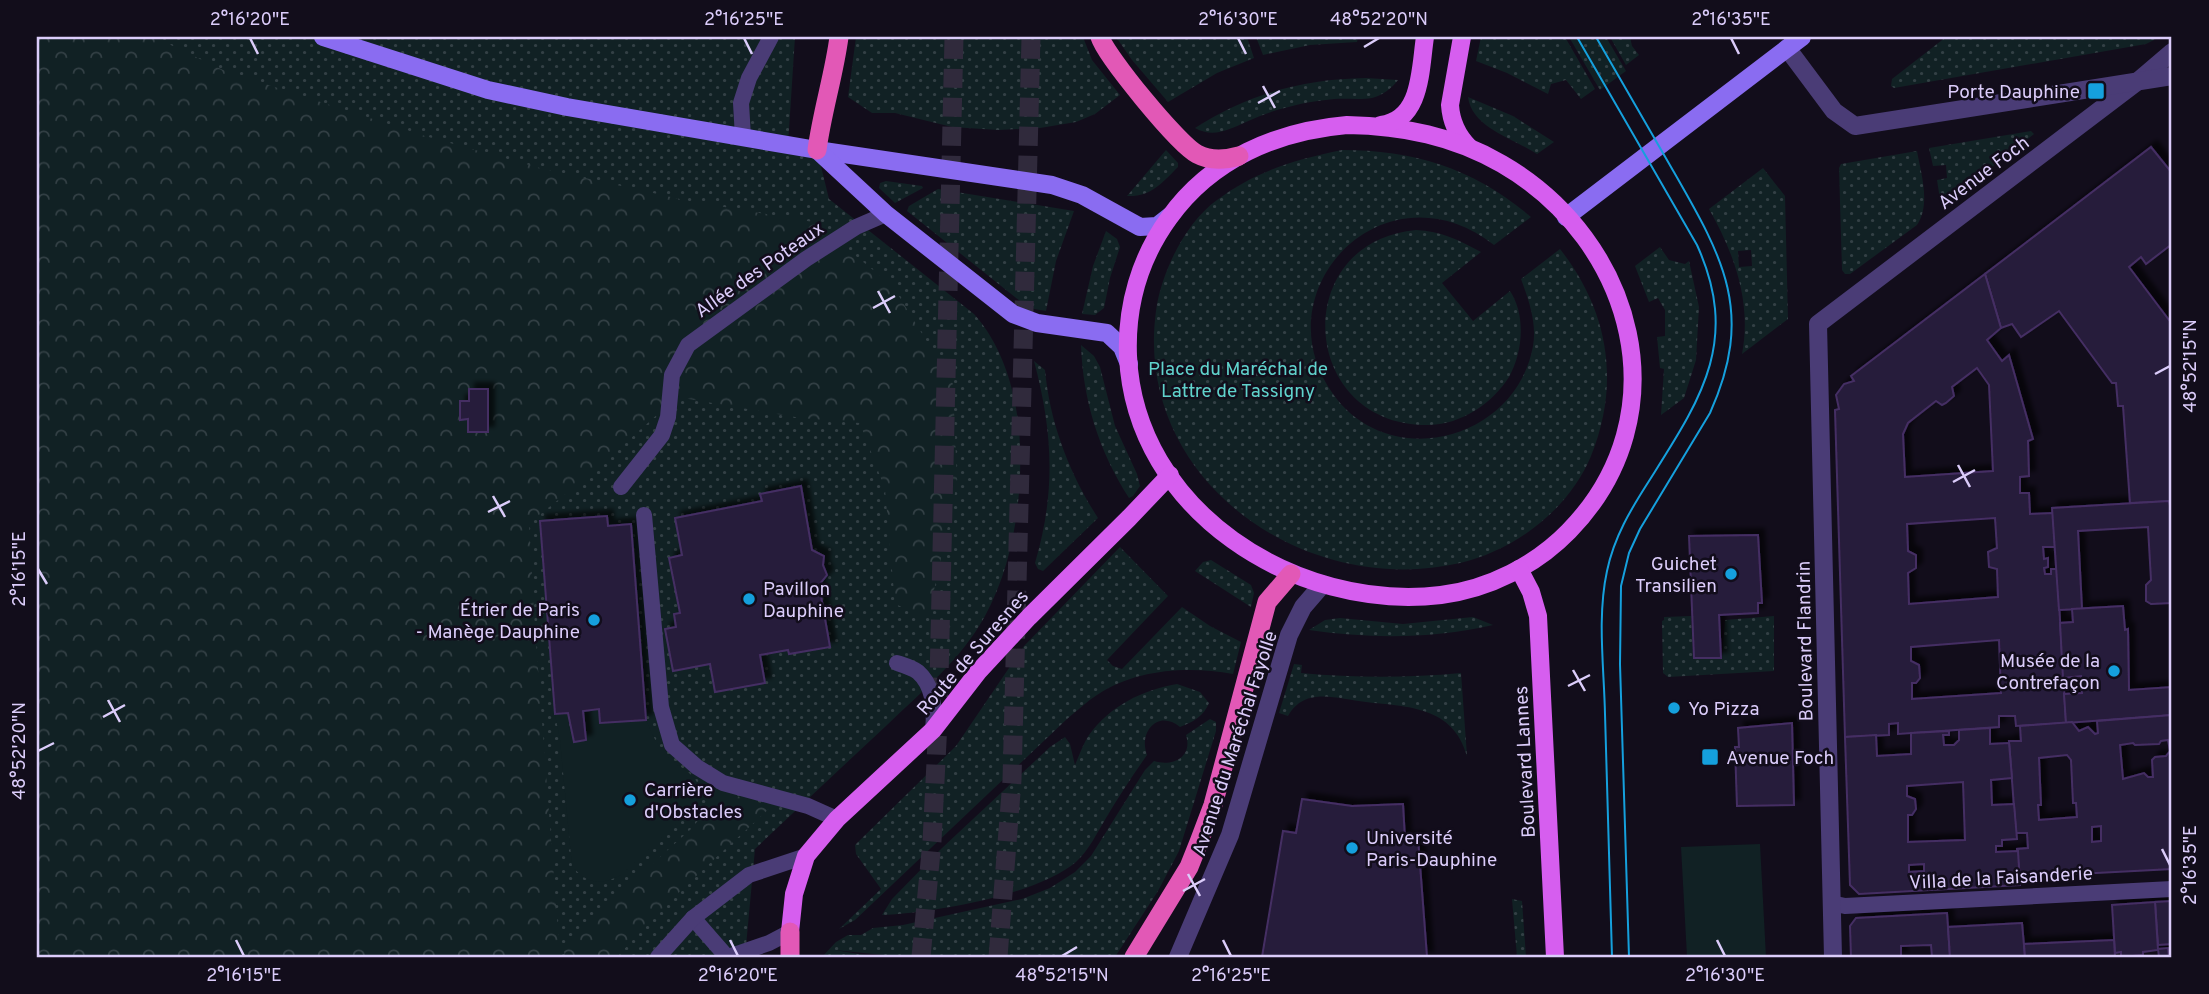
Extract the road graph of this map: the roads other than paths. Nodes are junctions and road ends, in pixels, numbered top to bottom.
1 (323, 37) edge
2 (772, 37) edge
3 (839, 37) edge
4 (1100, 37) edge
5 (1425, 37) edge
6 (1462, 37) edge
7 (1801, 37) edge
8 (1782, 43) edge
9 (2172, 52) edge
10 (2172, 76) edge
11 (2138, 81) junction
12 (1377, 126) junction
13 (743, 137) junction
14 (1472, 149) junction
15 (817, 150) junction
16 (1239, 156) junction
17 (886, 214) junction
18 (1171, 215) junction
19 (1566, 217) junction
20 (1818, 324) joint
21 (1129, 364) junction
22 (1170, 475) junction
23 (621, 487) dead end
24 (644, 515) dead end
25 (1519, 569) junction
26 (1290, 574) junction
27 (1322, 585) junction
28 (897, 663) dead end
29 (933, 730) junction
30 (837, 819) junction
31 (806, 856) junction
32 (2172, 889) edge
33 (1831, 903) junction
34 (693, 918) junction
35 (790, 932) junction
36 (658, 957) edge
37 (727, 957) edge
38 (790, 957) edge
39 (1134, 957) edge
40 (1178, 957) edge
41 (1555, 957) edge
42 (1833, 957) edge

1 - 13 main road
2 - 13 lane
3 - 15 highway
4 - 16 highway
5 - 12 main road
6 - 14 main road
7 - 8 main road
8 - 11 street
8 - 19 main road
9 - 11 street, Avenue Foch
10 - 11 street
11 - 20 street, Avenue Foch
12 - 14 main road
12 - 16 main road
13 - 15 main road
14 - 19 main road
15 - 17 main road
15 - 18 main road
16 - 18 main road
17 - 21 main road
17 - 23 lane, Allée des Poteaux
18 - 21 main road
19 - 25 main road
20 - 33 street, Boulevard Flandrin
21 - 22 main road
22 - 26 main road
22 - 29 main road, Route de Suresnes
24 - 30 lane
25 - 27 main road
25 - 41 main road, Boulevard Lannes
26 - 27 main road
26 - 39 highway
27 - 40 street, Avenue du Maréchal Fayolle
28 - 29 lane
29 - 30 main road, Route de Suresnes
30 - 31 main road, Route de Suresnes
31 - 34 lane
31 - 35 main road, Route de Suresnes
32 - 33 lane, Villa de la Faisanderie
33 - 42 street, Boulevard Flandrin
34 - 36 lane
34 - 37 lane
35 - 37 lane
35 - 38 highway

